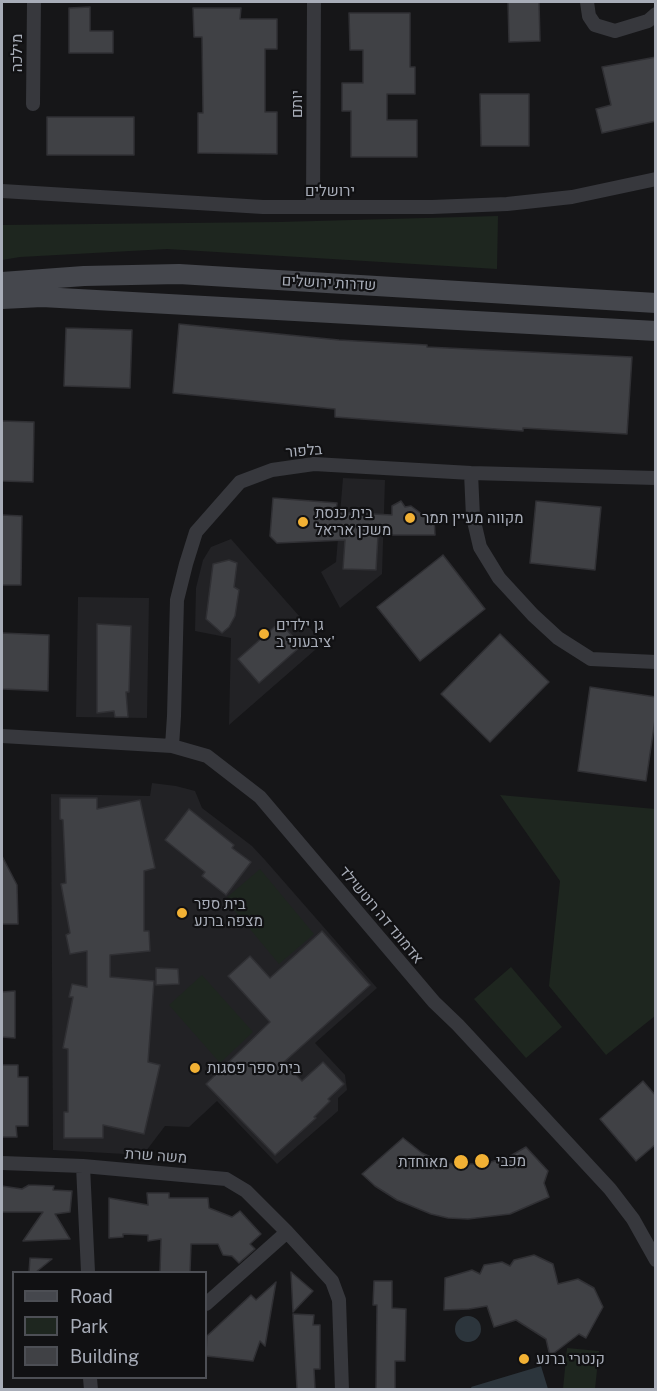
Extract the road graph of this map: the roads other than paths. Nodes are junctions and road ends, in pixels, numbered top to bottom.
1 (34, 2) edge
2 (314, 2) edge
3 (587, 2) edge
4 (656, 14) edge
5 (33, 104) dead end
6 (656, 178) edge
7 (2, 192) edge
8 (313, 207) junction
9 (2, 282) edge
10 (2, 299) edge
11 (656, 303) edge
12 (656, 331) edge
13 (471, 473) junction
14 (656, 478) edge
15 (656, 662) edge
16 (2, 736) edge
17 (172, 746) junction
18 (2, 1162) edge
19 (83, 1166) junction
20 (287, 1232) junction
21 (656, 1260) edge
22 (88, 1271) edge
23 (207, 1303) edge
24 (342, 1389) edge

1 - 5 street, מילכה
2 - 8 street, יותם
3 - 4 street
6 - 8 street, ירושלים
7 - 8 street, ירושלים
9 - 11 main road, שדרות ירושלים
10 - 12 main road, שדרות ירושלים
13 - 14 street, בלפור
13 - 15 street
13 - 17 street, בלפור
16 - 17 street, אדמונד דה רוטשילד
17 - 21 street, אדמונד דה רוטשילד
18 - 19 street, משה שרת
19 - 20 street, משה שרת
19 - 22 street
20 - 23 street
20 - 24 street, משה שרת

